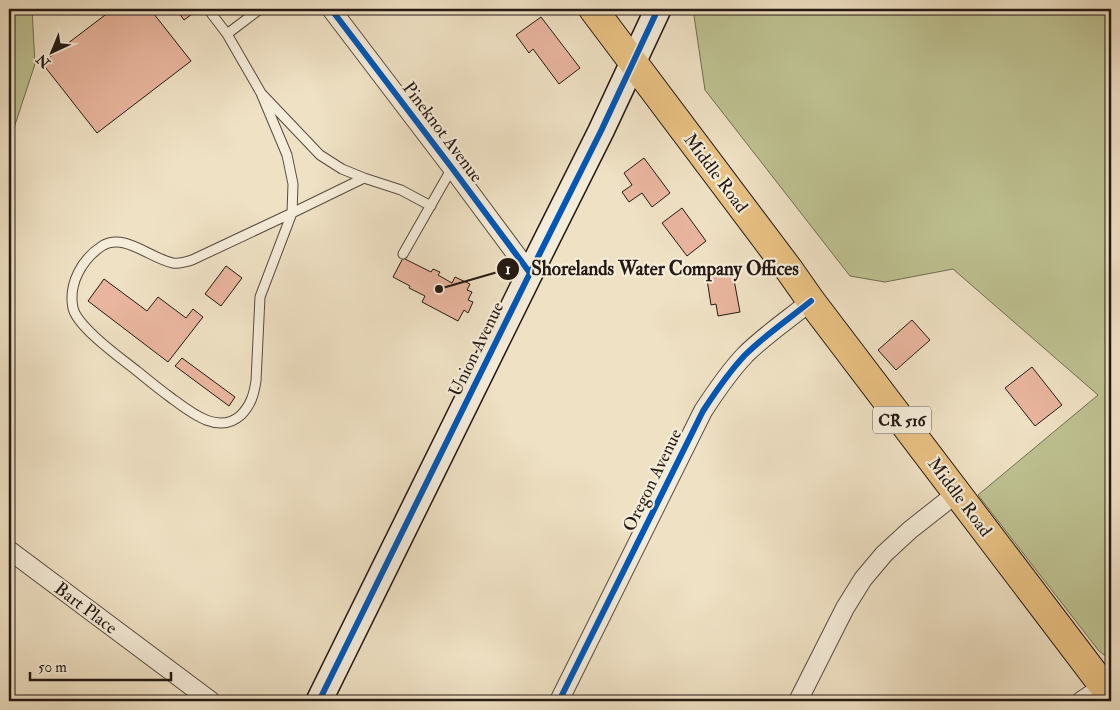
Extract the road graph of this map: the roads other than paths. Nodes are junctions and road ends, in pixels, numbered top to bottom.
1 (208, 9) edge
2 (260, 9) edge
3 (330, 9) edge
4 (593, 9) edge
5 (658, 9) edge
6 (227, 34) junction
7 (633, 62) junction
8 (262, 93) junction
9 (452, 168) junction
10 (364, 178) junction
11 (431, 206) junction
12 (292, 213) junction
13 (403, 254) dead end
14 (530, 273) junction
15 (811, 301) junction
16 (957, 493) junction
17 (9, 550) edge
18 (1109, 688) edge
19 (211, 701) edge
20 (319, 701) edge
21 (559, 701) edge
22 (798, 701) edge
23 (1081, 701) edge

1 - 6 lane
2 - 6 lane
3 - 9 street, Pineknot Avenue
4 - 7 main road, Middle Road / CR 516
5 - 7 street, Union Avenue
6 - 8 lane
7 - 14 street, Union Avenue
7 - 15 main road, Middle Road / CR 516
8 - 10 lane
8 - 12 lane
9 - 11 lane
9 - 14 street, Pineknot Avenue
10 - 11 lane
10 - 12 lane
11 - 13 lane
12 - 12 lane
14 - 20 street, Union Avenue
15 - 16 main road, Middle Road / CR 516
15 - 21 street, Oregon Avenue
16 - 18 main road, Middle Road / CR 516
16 - 22 street
17 - 19 street, Bart Place
18 - 23 street

